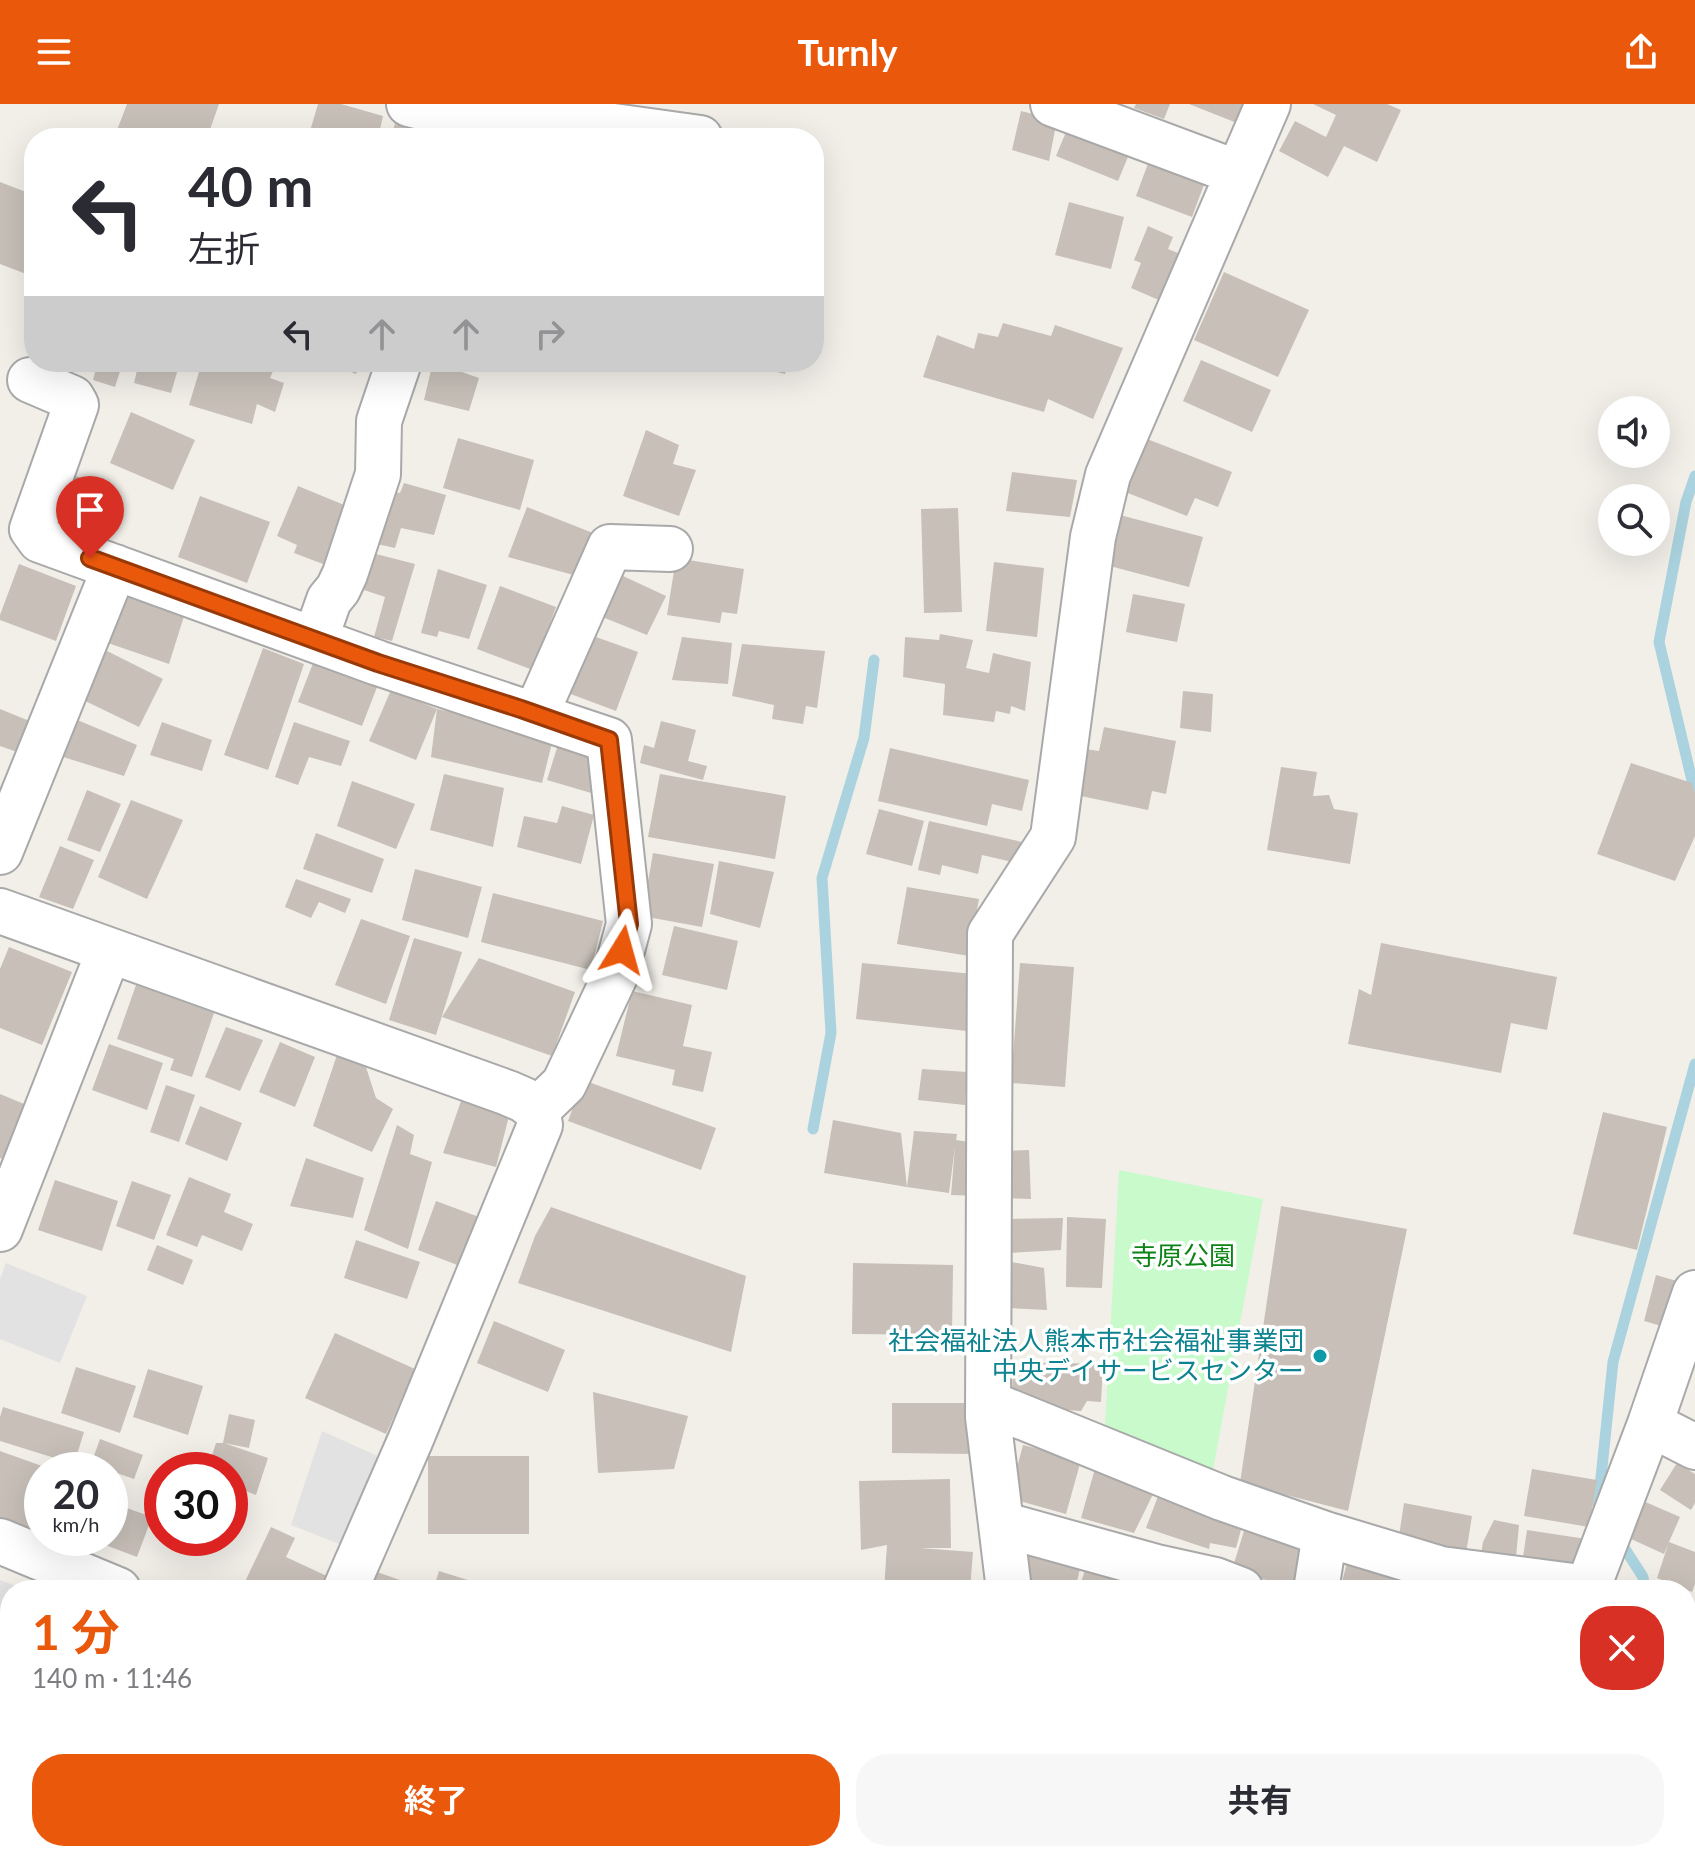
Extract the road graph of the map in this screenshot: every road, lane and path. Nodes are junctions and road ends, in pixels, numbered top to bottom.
1 (409, 104) edge
2 (719, 104) edge
3 (1053, 104) edge
4 (1268, 104) edge
5 (628, 128) edge
6 (706, 128) edge
7 (1238, 173) junction
8 (396, 372) edge
9 (30, 380) dead end
10 (670, 549) dead end
11 (115, 567) junction
12 (315, 640) junction
13 (536, 714) junction
14 (0, 852) edge
15 (0, 911) edge
16 (109, 951) junction
17 (537, 1110) junction
18 (0, 1229) edge
19 (1695, 1293) edge
20 (988, 1403) junction
21 (1650, 1424) junction
22 (1695, 1447) edge
23 (1001, 1524) junction
24 (1325, 1534) junction
25 (0, 1541) edge
26 (94, 1580) edge
27 (349, 1580) edge
28 (1008, 1580) edge
29 (1215, 1580) edge
30 (1318, 1580) edge
31 (1521, 1580) edge
32 (1590, 1580) edge

1 - 5 street
2 - 6 street
3 - 7 street
4 - 7 street
7 - 20 street
8 - 12 street
9 - 11 street
10 - 13 street
11 - 12 street
11 - 14 street
12 - 13 street
13 - 17 street
15 - 16 street
16 - 17 street
16 - 18 street
17 - 27 street
19 - 21 street
20 - 23 street
20 - 24 street
21 - 22 street
21 - 32 street
23 - 28 street
23 - 29 street
24 - 30 street
24 - 31 street
25 - 26 street

